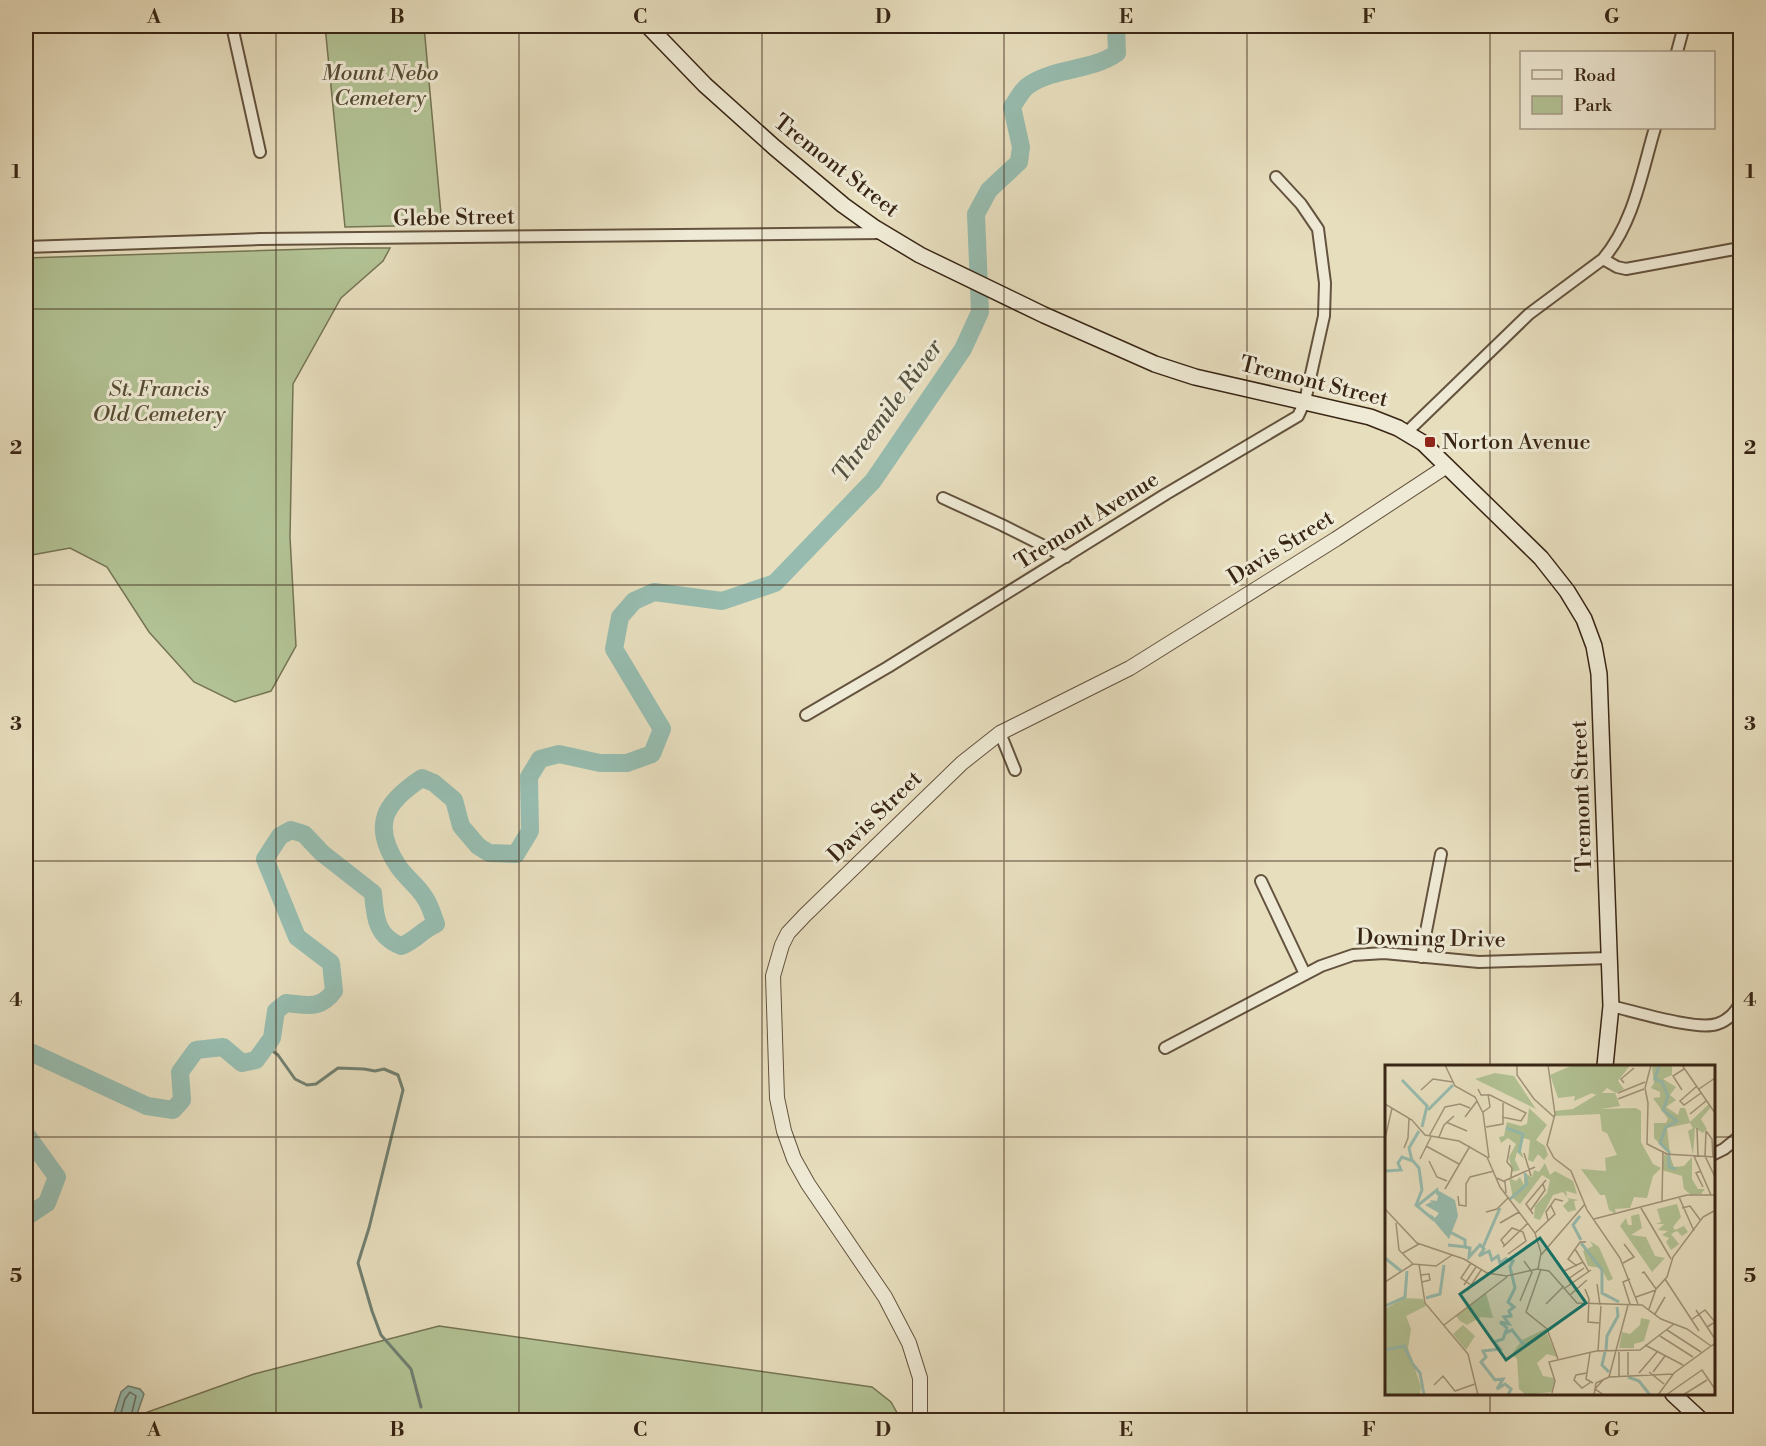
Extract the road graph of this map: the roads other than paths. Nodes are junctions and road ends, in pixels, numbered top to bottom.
1 (232, 26) edge
2 (648, 26) edge
3 (1684, 26) edge
4 (1677, 51) edge
5 (1655, 129) edge
6 (260, 152) dead end
7 (1276, 177) dead end
8 (883, 233) junction
9 (26, 246) edge
10 (1740, 248) edge
11 (1603, 259) junction
12 (1305, 401) junction
13 (1407, 432) junction
14 (1447, 466) junction
15 (943, 498) dead end
16 (1066, 558) junction
17 (806, 715) dead end
18 (1000, 734) junction
19 (1015, 770) dead end
20 (1441, 854) dead end
21 (1260, 881) dead end
22 (1422, 957) junction
23 (1610, 958) junction
24 (1305, 974) junction
25 (1740, 1002) edge
26 (1611, 1006) junction
27 (1166, 1048) dead end
28 (1605, 1065) edge
29 (1740, 1136) edge
30 (1715, 1153) edge
31 (1674, 1395) edge
32 (920, 1420) edge
33 (1701, 1420) edge

1 - 6 street
2 - 8 main road, Tremont Street
3 - 4 street
5 - 11 street
7 - 12 street
8 - 9 street, Glebe Street
8 - 12 main road, Tremont Street
10 - 11 street
11 - 13 street
12 - 13 main road, Tremont Street
12 - 16 street, Tremont Avenue
13 - 14 main road, Tremont Street
14 - 18 street, Davis Street
14 - 23 main road, Tremont Street
15 - 16 street
16 - 17 street, Tremont Avenue
18 - 19 street
18 - 32 street, Davis Street
20 - 22 street
21 - 24 street
22 - 23 street, Downing Drive
22 - 24 street, Downing Drive
23 - 26 main road, Tremont Street
24 - 27 street, Downing Drive
25 - 26 street
26 - 28 main road, Tremont Street
29 - 30 street
31 - 33 main road

